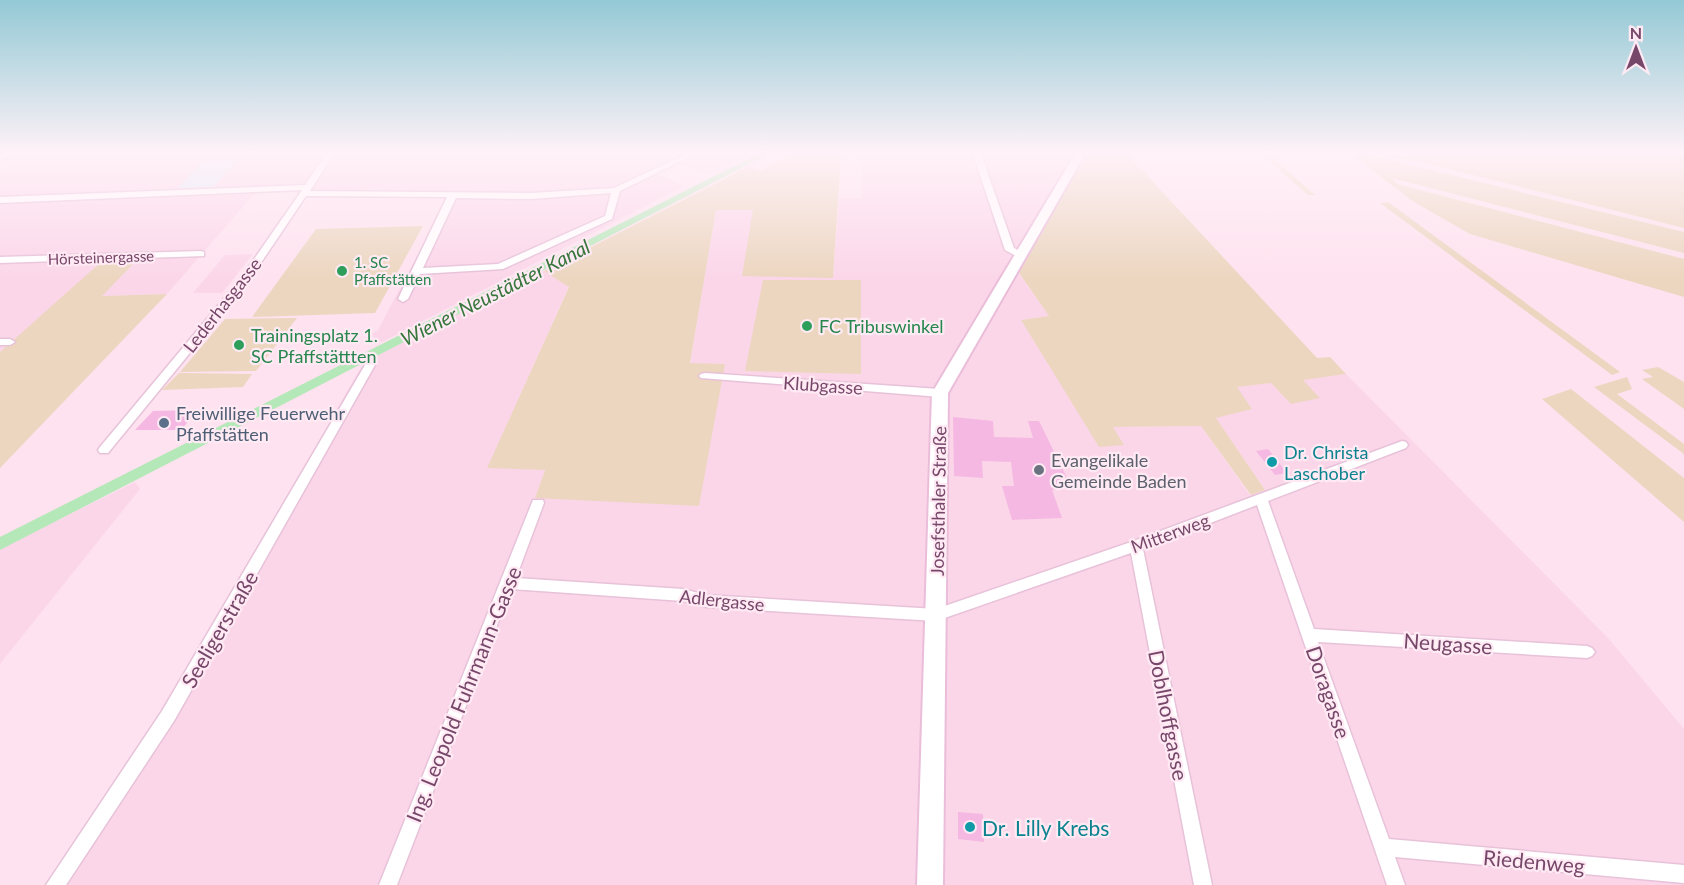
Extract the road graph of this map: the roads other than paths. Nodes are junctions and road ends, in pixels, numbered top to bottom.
1 (143, 195) edge
2 (301, 195) edge
3 (452, 195) edge
4 (504, 195) edge
5 (541, 195) edge
6 (615, 195) edge
7 (991, 195) edge
8 (1056, 195) edge
9 (0, 200) edge
10 (201, 254) dead end
11 (1021, 255) junction
12 (0, 260) edge
13 (418, 271) junction
14 (403, 299) dead end
15 (370, 365) dead end
16 (705, 376) dead end
17 (940, 393) junction
18 (1402, 445) dead end
19 (104, 450) dead end
20 (1261, 499) junction
21 (538, 503) dead end
22 (1136, 546) junction
23 (508, 583) junction
24 (936, 615) junction
25 (1309, 635) junction
26 (1587, 652) dead end
27 (1383, 848) junction
28 (1684, 874) edge
29 (55, 885) edge
30 (388, 885) edge
31 (930, 885) edge
32 (1203, 885) edge
33 (1396, 885) edge

1 - 9 street
2 - 19 street, Lederhasgasse
3 - 13 street
4 - 5 street
6 - 13 street
7 - 11 street
8 - 11 street, Josefsthaler Straße
10 - 12 street, Hörsteinergasse
11 - 17 street, Josefsthaler Straße
13 - 14 street
15 - 29 street, Seeligerstraße
16 - 17 street, Klubgasse
17 - 24 street, Josefsthaler Straße
18 - 20 street, Mitterweg
20 - 22 street, Mitterweg
20 - 25 street, Doragasse
21 - 23 street, Ing. Leopold Fuhrmann-Gasse
22 - 24 street, Mitterweg
22 - 32 street, Doblhoffgasse
23 - 24 street, Adlergasse
23 - 30 street, Ing. Leopold Fuhrmann-Gasse
24 - 31 street, Josefsthaler Straße
25 - 26 street, Neugasse
25 - 27 street, Doragasse
27 - 28 street, Riedenweg
27 - 33 street, Doragasse

